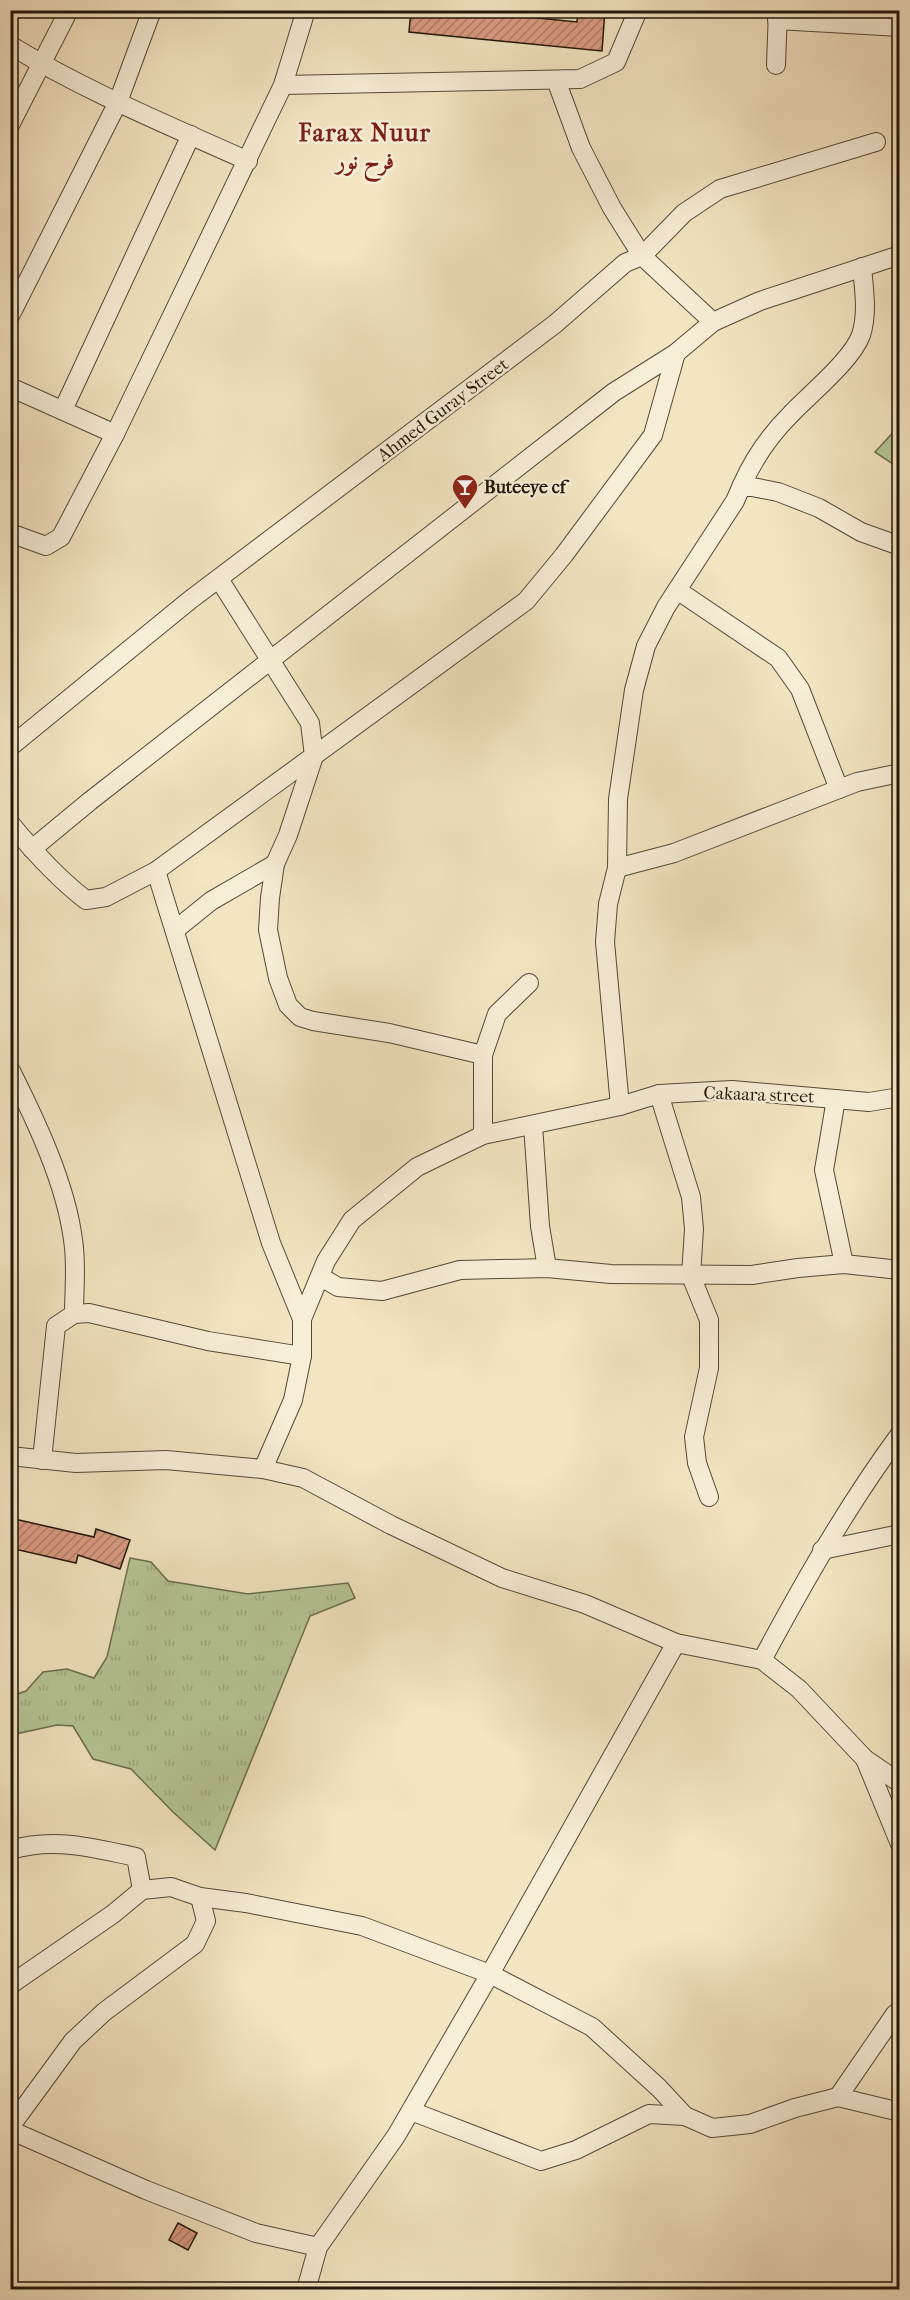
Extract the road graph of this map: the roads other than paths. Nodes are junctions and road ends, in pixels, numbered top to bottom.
1 (69, 10) edge
2 (152, 10) edge
3 (306, 10) edge
4 (638, 10) edge
5 (778, 15) edge
6 (900, 27) edge
7 (10, 45) edge
8 (40, 63) junction
9 (776, 65) dead end
10 (556, 80) junction
11 (283, 85) junction
12 (118, 102) junction
13 (10, 125) edge
14 (191, 135) junction
15 (876, 142) dead end
16 (248, 161) junction
17 (900, 255) edge
18 (642, 256) junction
19 (862, 267) junction
20 (10, 315) edge
21 (713, 322) junction
22 (676, 353) junction
23 (10, 387) edge
24 (63, 410) junction
25 (115, 434) junction
26 (742, 485) junction
27 (10, 532) edge
28 (900, 546) edge
29 (219, 579) junction
30 (678, 590) junction
31 (271, 660) junction
32 (10, 747) edge
33 (314, 756) junction
34 (900, 773) edge
35 (839, 789) junction
36 (10, 823) edge
37 (32, 849) junction
38 (275, 864) junction
39 (617, 868) junction
40 (156, 871) junction
41 (175, 930) junction
42 (529, 983) dead end
43 (483, 1055) junction
44 (11, 1071) edge
45 (659, 1095) junction
46 (900, 1097) edge
47 (836, 1099) junction
48 (620, 1106) junction
49 (533, 1125) junction
50 (483, 1135) junction
51 (844, 1264) junction
52 (547, 1268) junction
53 (900, 1270) edge
54 (321, 1276) junction
55 (691, 1276) junction
56 (74, 1314) junction
57 (302, 1319) junction
58 (302, 1356) junction
59 (900, 1434) edge
60 (10, 1456) edge
61 (42, 1460) junction
62 (263, 1469) junction
63 (709, 1497) dead end
64 (900, 1534) edge
65 (822, 1550) junction
66 (676, 1642) junction
67 (762, 1660) junction
68 (865, 1759) junction
69 (900, 1783) edge
70 (900, 1844) edge
71 (10, 1850) edge
72 (142, 1890) junction
73 (200, 1897) junction
74 (490, 1974) junction
75 (10, 1986) edge
76 (900, 2012) edge
77 (838, 2097) junction
78 (411, 2111) junction
79 (900, 2112) edge
80 (685, 2116) junction
81 (10, 2129) edge
82 (318, 2247) junction
83 (306, 2289) edge

1 - 8 street
2 - 12 street
3 - 11 street
4 - 10 street
5 - 6 street
5 - 9 street
7 - 8 street
8 - 12 street
8 - 13 street
10 - 11 street
10 - 18 street
11 - 16 street
12 - 14 street
12 - 20 street
14 - 16 street
14 - 24 street
15 - 18 street, Ahmed Guray Street
16 - 25 street
17 - 19 street
18 - 21 street
18 - 29 street, Ahmed Guray Street
19 - 21 street
19 - 26 street
21 - 22 street
22 - 31 street
22 - 33 street
23 - 24 street
24 - 25 street
25 - 27 street
26 - 28 street
26 - 30 street
29 - 31 street
29 - 32 street, Ahmed Guray Street
30 - 35 street
30 - 39 street
31 - 33 street
31 - 37 street
33 - 38 street
33 - 40 street
34 - 35 street
35 - 39 street
36 - 37 street
37 - 40 street
38 - 41 street
38 - 43 street
39 - 48 street
40 - 41 street
41 - 57 street
42 - 43 street
43 - 50 street
44 - 56 street
45 - 47 street, Cakaara street
45 - 48 street, Cakaara street
45 - 55 street
46 - 47 street, Cakaara street
47 - 51 street
48 - 49 street, Cakaara street
49 - 50 street, Cakaara street
49 - 52 street
50 - 54 street, Cakaara street
51 - 53 street
51 - 55 street
52 - 54 street
52 - 55 street
54 - 57 street, Cakaara street
55 - 63 street
56 - 58 street
56 - 61 street
57 - 58 street
58 - 62 street
59 - 65 street
60 - 61 street
61 - 62 street
62 - 66 street
64 - 65 street
65 - 67 street
66 - 67 street
66 - 74 street
67 - 68 street
68 - 69 street
68 - 70 street
71 - 72 street
72 - 73 street
72 - 75 street
73 - 74 street
73 - 81 street
74 - 78 street
74 - 80 street
76 - 77 street
77 - 79 street
77 - 80 street
78 - 80 street
78 - 82 street
81 - 82 street
82 - 83 street

